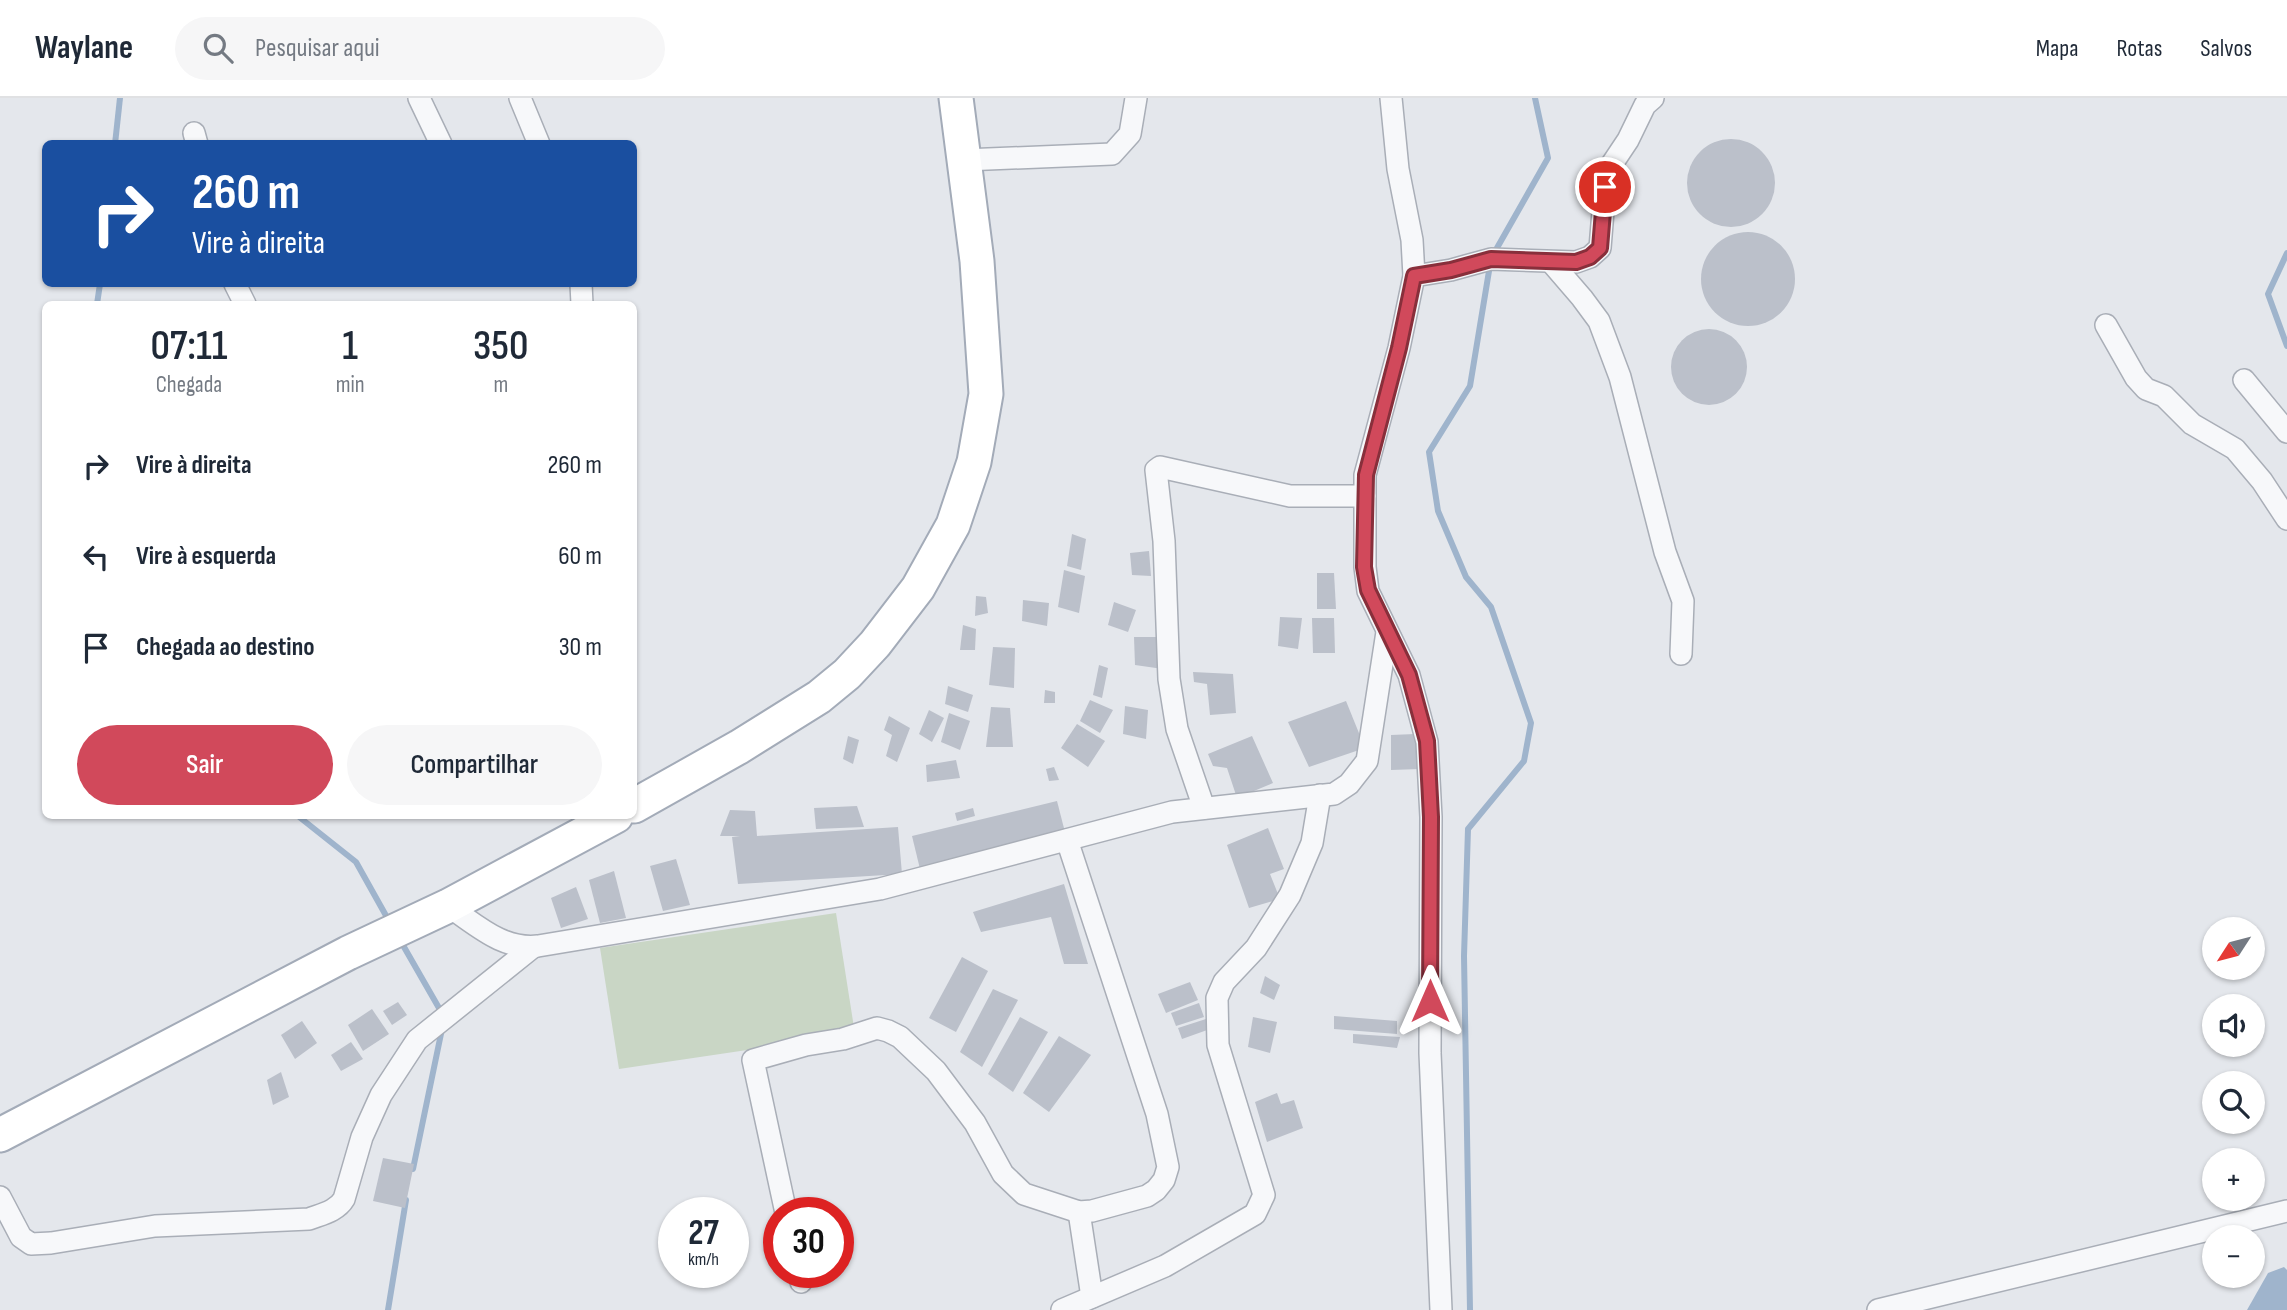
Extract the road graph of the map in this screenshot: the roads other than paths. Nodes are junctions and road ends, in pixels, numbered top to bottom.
1 (419, 98) edge
2 (520, 98) edge
3 (957, 98) edge
4 (1136, 98) edge
5 (1391, 98) edge
6 (1653, 98) edge
7 (439, 140) edge
8 (537, 140) edge
9 (964, 160) junction
10 (1550, 262) junction
11 (1414, 276) junction
12 (2106, 325) dead end
13 (2244, 380) dead end
14 (2287, 432) edge
15 (1365, 496) junction
16 (2287, 520) edge
17 (1387, 632) junction
18 (1681, 654) dead end
19 (1320, 795) junction
20 (637, 804) edge
21 (1205, 808) junction
22 (610, 819) edge
23 (1067, 840) junction
24 (447, 906) junction
25 (533, 947) junction
26 (0, 1135) edge
27 (0, 1197) edge
28 (783, 1197) edge
29 (2287, 1211) edge
30 (1079, 1212) junction
31 (1092, 1297) junction
32 (1062, 1310) edge
33 (1441, 1310) edge
34 (1878, 1310) edge

1 - 7 street
2 - 8 street
3 - 9 main road
4 - 9 street
5 - 11 street
6 - 10 street
9 - 20 main road
10 - 11 street
10 - 18 street
11 - 15 street
12 - 16 street
13 - 14 street
15 - 17 street
15 - 21 street
17 - 19 street
17 - 33 street
19 - 21 street
19 - 31 street
21 - 23 street
22 - 24 main road
23 - 25 street
23 - 30 street
24 - 25 street
24 - 26 main road
25 - 27 street
28 - 30 street
29 - 34 street
30 - 31 street
31 - 32 street

